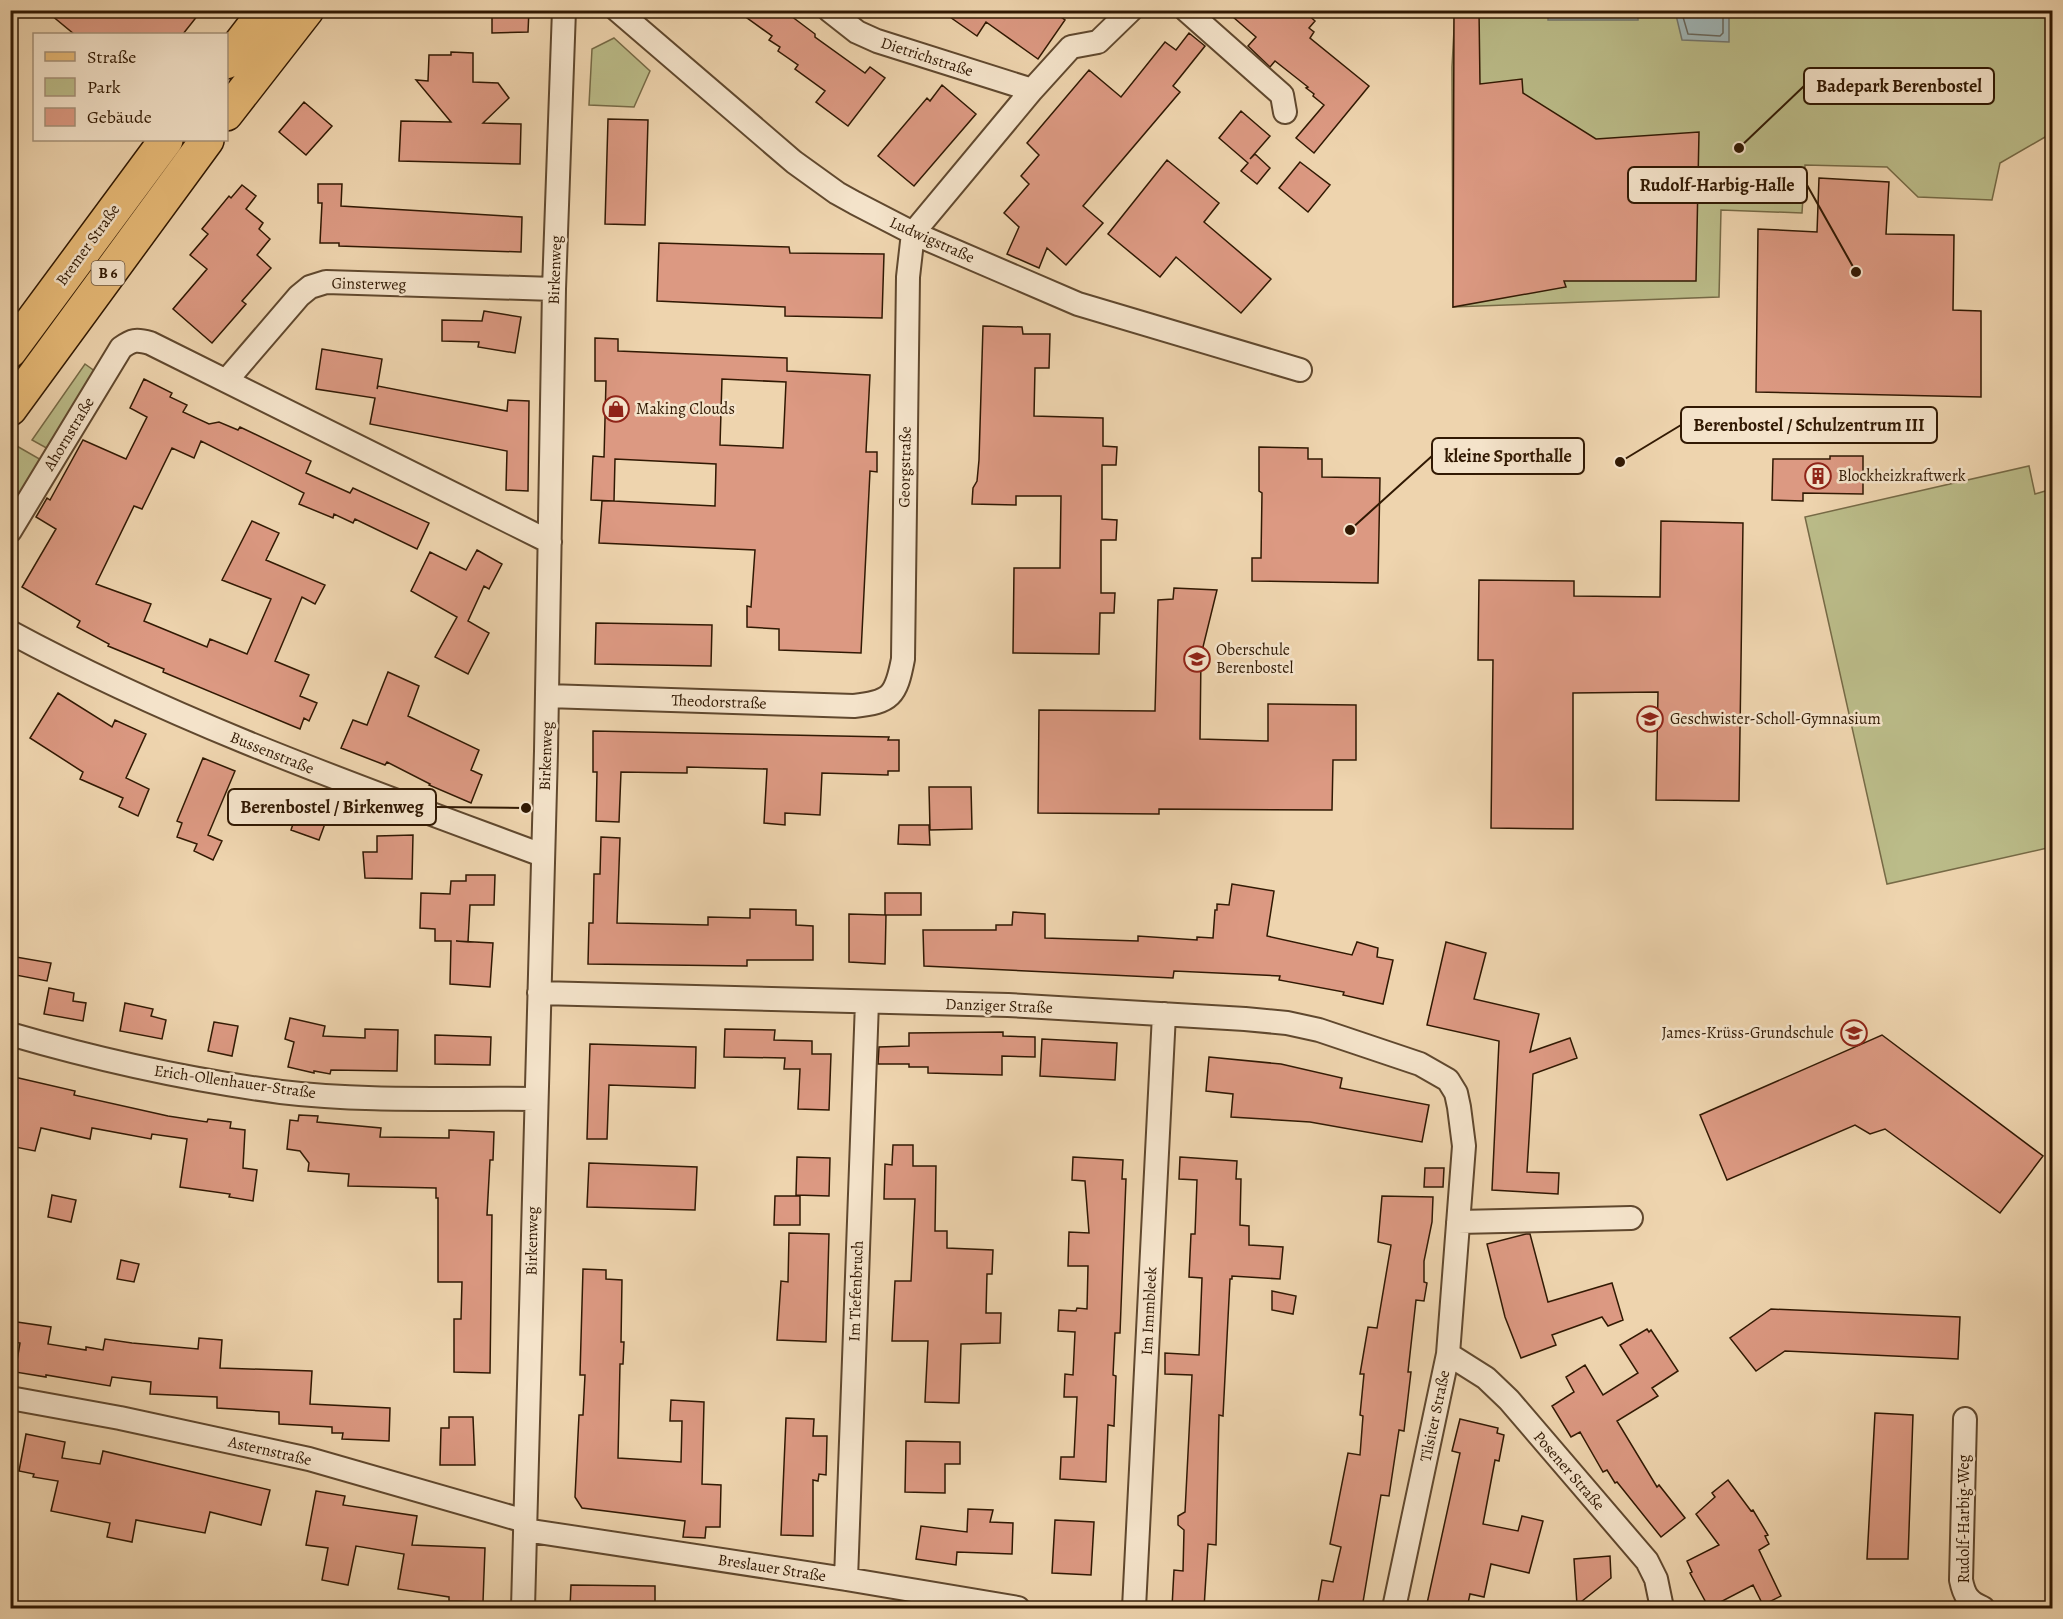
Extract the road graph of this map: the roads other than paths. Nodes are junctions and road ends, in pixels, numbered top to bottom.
1 (266, 10) edge
2 (307, 10) edge
3 (564, 10) edge
4 (617, 10) edge
5 (829, 10) edge
6 (1131, 10) edge
7 (1186, 10) edge
8 (228, 59) edge
9 (1032, 90) junction
10 (228, 111) edge
11 (1285, 112) dead end
12 (165, 141) edge
13 (206, 141) edge
14 (913, 233) junction
15 (555, 289) junction
16 (10, 351) edge
17 (1300, 370) dead end
18 (226, 381) junction
19 (10, 409) edge
20 (10, 531) edge
21 (550, 542) junction
22 (10, 632) edge
23 (547, 696) junction
24 (890, 697) joint
25 (542, 855) junction
26 (539, 993) junction
27 (867, 1002) junction
28 (1164, 1014) junction
29 (10, 1034) edge
30 (1448, 1080) joint
31 (536, 1099) junction
32 (1631, 1218) dead end
33 (1458, 1222) junction
34 (1448, 1354) junction
35 (10, 1398) edge
36 (1965, 1419) dead end
37 (525, 1526) junction
38 (846, 1579) junction
39 (523, 1608) edge
40 (1018, 1608) edge
41 (1134, 1608) edge
42 (1394, 1608) edge
43 (1662, 1608) edge
44 (1983, 1608) edge

1 - 8 main road
2 - 10 main road
3 - 15 street, Birkenweg
4 - 14 street, Ludwigstraße
5 - 9 street, Dietrichstraße
6 - 9 street
7 - 11 street
9 - 14 street
12 - 16 main road, Bremer Straße / B 6
13 - 19 main road, Bremer Straße / B 6
14 - 17 street, Ludwigstraße
14 - 24 street, Georgstraße
15 - 18 street, Ginsterweg
15 - 21 street, Birkenweg
18 - 20 street, Ahornstraße
18 - 21 street
21 - 23 street, Birkenweg
22 - 25 street, Bussenstraße
23 - 24 street, Theodorstraße
23 - 25 street, Birkenweg
25 - 26 street, Birkenweg
26 - 27 street, Danziger Straße
26 - 31 street, Birkenweg
27 - 28 street, Danziger Straße
27 - 38 street, Im Tiefenbruch
28 - 30 street, Danziger Straße
28 - 41 street, Im Immbleek
29 - 31 street, Erich-Ollenhauer-Straße
30 - 33 street, Tilsiter Straße
31 - 37 street, Birkenweg
32 - 33 street
33 - 34 street, Tilsiter Straße
34 - 42 street, Tilsiter Straße
34 - 43 street, Posener Straße
35 - 37 street, Asternstraße
36 - 44 street, Rudolf-Harbig-Weg
37 - 38 street, Breslauer Straße
37 - 39 street, Birkenweg
38 - 40 street, Breslauer Straße

